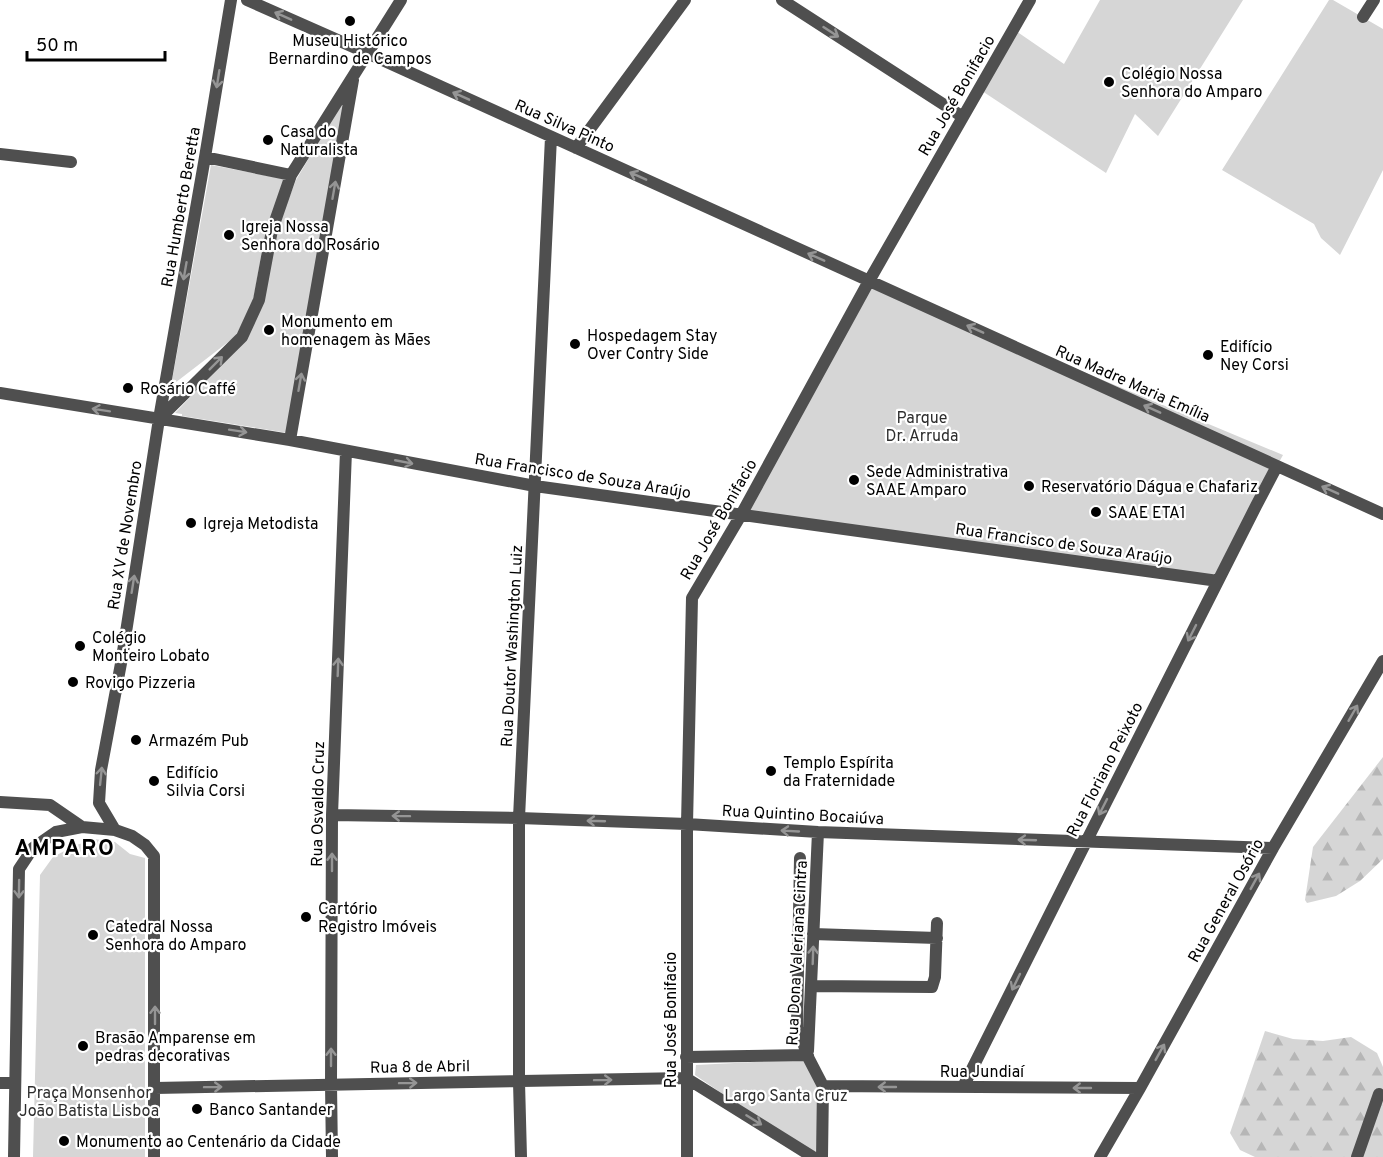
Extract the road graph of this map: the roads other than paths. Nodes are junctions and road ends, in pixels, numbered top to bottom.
1 (231, 0) edge
2 (246, 0) edge
3 (401, 0) edge
4 (685, 0) edge
5 (782, 0) edge
6 (1030, 0) edge
7 (1374, 0) edge
8 (1363, 17) dead end
9 (367, 53) junction
10 (354, 73) junction
11 (963, 117) junction
12 (551, 137) junction
13 (576, 148) junction
14 (0, 154) edge
15 (206, 157) junction
16 (71, 162) dead end
17 (291, 176) junction
18 (869, 281) junction
19 (0, 393) edge
20 (159, 419) junction
21 (290, 440) junction
22 (346, 452) junction
23 (1277, 466) junction
24 (535, 486) junction
25 (1383, 514) edge
26 (741, 515) junction
27 (1218, 581) junction
28 (1383, 661) edge
29 (0, 802) edge
30 (332, 815) junction
31 (519, 818) junction
32 (687, 825) junction
33 (82, 827) junction
34 (115, 830) junction
35 (818, 832) junction
36 (1086, 842) junction
37 (1273, 848) junction
38 (800, 858) dead end
39 (937, 922) dead end
40 (813, 934) junction
41 (937, 938) junction
42 (811, 986) junction
43 (808, 1056) junction
44 (686, 1058) junction
45 (686, 1078) junction
46 (519, 1082) junction
47 (0, 1083) edge
48 (14, 1083) junction
49 (331, 1084) junction
50 (823, 1086) junction
51 (963, 1087) junction
52 (155, 1088) junction
53 (1140, 1088) junction
54 (1379, 1094) dead end
55 (14, 1157) edge
56 (154, 1157) edge
57 (332, 1157) edge
58 (521, 1157) edge
59 (687, 1157) edge
60 (813, 1157) edge
61 (822, 1157) edge
62 (1100, 1157) edge
63 (1357, 1157) edge

1 -> 15 street, Rua Humberto Beretta
9 -> 2 street, Rua Silva Pinto
3 - 9 street
4 - 13 street
5 -> 11 street
6 - 11 street, Rua José Bonifacio
7 - 8 street
9 - 10 street
12 -> 9 street, Rua Silva Pinto
10 - 17 street
21 -> 10 street
11 - 18 street, Rua José Bonifacio
12 - 13 street, Rua Silva Pinto
12 - 24 street, Rua Doutor Washington Luiz
18 -> 13 street, Rua Silva Pinto
14 - 16 street
15 - 17 street
15 -> 20 street, Rua Humberto Beretta
20 -> 17 street
23 -> 18 street, Rua Madre Maria Emília
18 - 26 street, Rua José Bonifacio
20 -> 19 street, Rua Francisco de Souza Araújo
20 -> 21 street, Rua Francisco de Souza Araújo
34 -> 20 street, Rua XV de Novembro
21 - 22 street, Rua Francisco de Souza Araújo
22 -> 24 street, Rua Francisco de Souza Araújo
30 -> 22 street, Rua Osvaldo Cruz
25 -> 23 street, Rua Madre Maria Emília
23 - 27 street, Rua Floriano Peixoto
24 - 26 street, Rua Francisco de Souza Araújo
24 - 31 street, Rua Doutor Washington Luiz
26 - 27 street, Rua Francisco de Souza Araújo
26 - 32 street, Rua José Bonifacio
27 -> 36 street, Rua Floriano Peixoto
37 -> 28 street, Rua General Osório
29 - 33 street
31 -> 30 street, Rua Quintino Bocaiúva
49 -> 30 street, Rua Osvaldo Cruz
32 -> 31 street, Rua Quintino Bocaiúva
31 - 46 street, Rua Doutor Washington Luiz
35 -> 32 street, Rua Quintino Bocaiúva
32 - 44 street, Rua José Bonifacio
33 - 34 street
33 -> 48 street
52 -> 34 street
36 -> 35 street, Rua Quintino Bocaiúva
35 - 40 street, Rua Dona Valeriana Cintra
36 - 37 street, Rua Quintino Bocaiúva
36 -> 51 street, Rua Floriano Peixoto
53 -> 37 street, Rua General Osório
38 - 43 street, Rua Dona Valeriana Cintra
39 - 41 street
40 - 41 street
42 -> 40 street, Rua Dona Valeriana Cintra
41 - 42 street
42 - 43 street, Rua Dona Valeriana Cintra
43 - 44 street
43 - 50 street
44 - 45 street, Rua José Bonifacio
46 -> 45 street, Rua 8 de Abril
45 - 59 street, Rua José Bonifacio
45 -> 60 street
49 -> 46 street, Rua 8 de Abril
46 - 58 street, Rua Doutor Washington Luiz
47 - 48 street
48 - 55 street
52 -> 49 street, Rua 8 de Abril
49 - 57 street, Rua Osvaldo Cruz
51 -> 50 street, Rua Jundiaí
50 - 61 street
53 -> 51 street, Rua Jundiaí
52 - 56 street
53 - 62 street, Rua General Osório
54 - 63 street

